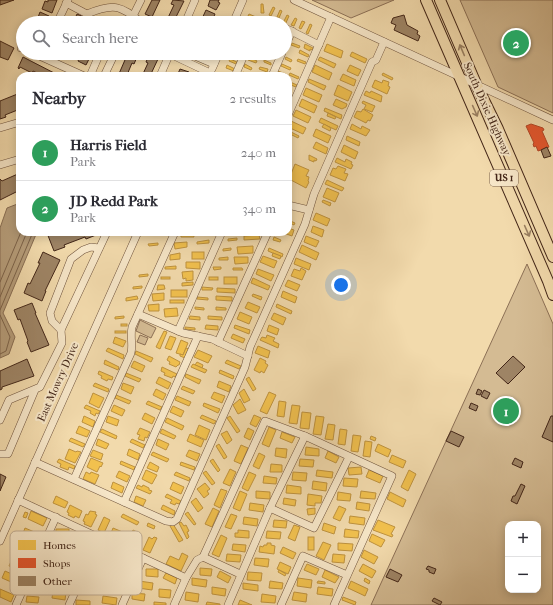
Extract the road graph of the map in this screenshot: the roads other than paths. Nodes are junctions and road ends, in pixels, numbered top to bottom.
1 (124, 0) edge
2 (141, 0) edge
3 (195, 0) edge
4 (243, 0) edge
5 (294, 0) edge
6 (426, 0) edge
7 (440, 0) edge
8 (67, 2) edge
9 (120, 8) junction
10 (87, 14) joint
11 (60, 16) edge
12 (133, 16) joint
13 (188, 16) edge
14 (236, 16) edge
15 (331, 17) junction
16 (292, 32) edge
17 (382, 41) junction
18 (319, 44) junction
19 (53, 60) edge
20 (97, 60) edge
21 (112, 60) edge
22 (166, 60) edge
23 (182, 60) edge
24 (205, 60) edge
25 (216, 60) edge
26 (242, 60) edge
27 (279, 60) edge
28 (214, 64) junction
29 (76, 72) edge
30 (92, 72) edge
31 (106, 72) edge
32 (162, 72) edge
33 (204, 72) edge
34 (210, 72) edge
35 (237, 72) edge
36 (274, 72) edge
37 (459, 76) junction
38 (477, 86) junction
39 (292, 106) edge
40 (553, 120) edge
41 (16, 123) edge
42 (0, 128) edge
43 (16, 160) edge
44 (0, 165) edge
45 (292, 206) edge
46 (309, 210) junction
47 (105, 236) edge
48 (136, 236) edge
49 (173, 236) edge
50 (220, 236) edge
51 (266, 236) edge
52 (99, 248) junction
53 (553, 257) edge
54 (553, 295) edge
55 (138, 314) junction
56 (61, 330) junction
57 (178, 331) junction
58 (198, 336) junction
59 (218, 342) junction
60 (248, 356) junction
61 (35, 390) junction
62 (0, 420) edge
63 (305, 436) junction
64 (0, 454) edge
65 (349, 457) junction
66 (35, 462) junction
67 (74, 479) junction
68 (18, 500) junction
69 (124, 502) junction
70 (270, 508) junction
71 (56, 517) junction
72 (50, 531) edge
73 (85, 531) edge
74 (0, 541) edge
75 (202, 557) junction
76 (143, 558) edge
77 (240, 574) junction
78 (347, 575) junction
79 (186, 578) junction
80 (21, 595) edge
81 (74, 595) edge
82 (126, 595) edge
83 (16, 605) edge
84 (69, 605) edge
85 (122, 605) edge
86 (174, 605) edge
87 (228, 605) edge
88 (281, 605) edge
89 (334, 605) edge

1 - 9 street
2 - 12 street
3 - 13 street
4 - 14 street
5 - 15 street
6 - 37 highway, South Dixie Highway / US 1
38 -> 7 highway, South Dixie Highway / US 1
8 - 10 street
8 - 11 street
9 - 10 street
9 - 12 street
15 - 17 street
15 - 18 street
16 - 18 street
17 - 37 street
17 - 46 street
18 - 39 street
19 - 29 street
20 - 30 street
21 - 31 street
22 - 32 street
23 - 33 street
24 - 28 street
25 - 28 street
26 - 35 street
27 - 36 street
28 - 34 street
37 - 38 street
37 -> 54 highway, South Dixie Highway / US 1
38 - 40 street
38 - 53 highway, South Dixie Highway / US 1
41 - 42 street
43 - 44 street
45 - 46 street
46 - 60 street
47 - 52 street
48 - 66 street, East Mowry Drive
49 - 55 street
50 - 57 street
51 - 59 street
52 - 56 street
52 - 56 street
55 - 57 street
55 - 67 street
56 - 61 street
57 - 58 street
58 - 59 street
58 - 69 street
59 - 60 street
60 - 69 street
61 - 62 street
61 - 64 street
63 - 65 street
63 - 70 street
63 - 75 street
65 - 70 street
65 - 78 street
66 - 67 street
66 - 68 street, East Mowry Drive
67 - 69 street
68 - 71 street
68 - 74 street, East Mowry Drive
70 - 77 street
71 - 72 street
71 - 73 street
75 - 77 street
75 - 79 street
76 - 79 street
77 - 87 street
78 - 88 street
78 - 89 street
79 - 86 street
80 - 83 street
81 - 84 street
82 - 85 street

